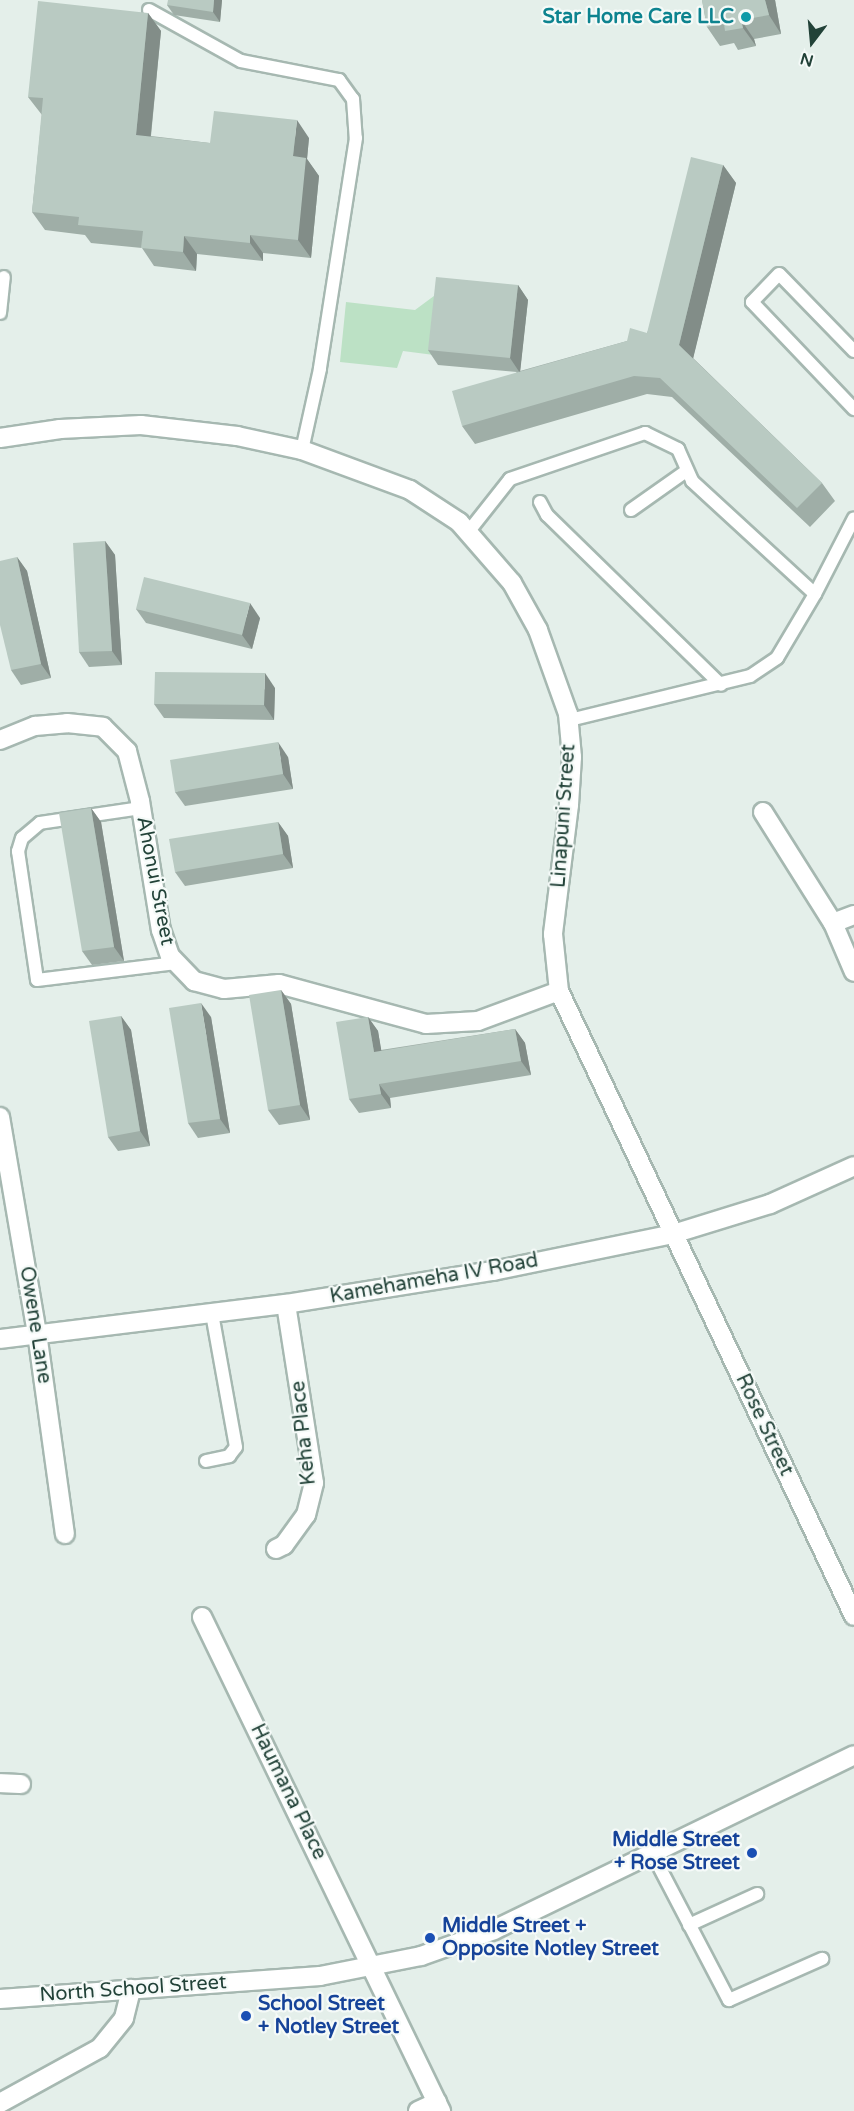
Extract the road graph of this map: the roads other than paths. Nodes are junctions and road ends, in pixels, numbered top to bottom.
1 (149, 10) dead end
2 (4, 277) dead end
3 (0, 313) edge
4 (854, 351) edge
5 (854, 409) edge
6 (0, 438) edge
7 (302, 450) junction
8 (686, 471) junction
9 (540, 502) dead end
10 (631, 510) dead end
11 (854, 518) edge
12 (469, 531) junction
13 (815, 594) junction
14 (721, 686) junction
15 (569, 720) junction
16 (0, 740) edge
17 (141, 808) junction
18 (763, 812) dead end
19 (854, 915) edge
20 (833, 923) junction
21 (176, 963) junction
22 (854, 972) edge
23 (559, 991) junction
24 (0, 1117) edge
25 (854, 1166) edge
26 (673, 1234) junction
27 (286, 1304) junction
28 (212, 1313) junction
29 (37, 1333) junction
30 (0, 1339) edge
31 (206, 1461) dead end
32 (65, 1534) dead end
33 (276, 1550) dead end
34 (854, 1616) edge
35 (202, 1617) dead end
36 (854, 1755) edge
37 (0, 1783) edge
38 (21, 1784) dead end
39 (652, 1853) junction
40 (757, 1894) dead end
41 (689, 1925) junction
42 (822, 1959) dead end
43 (374, 1967) junction
44 (131, 1989) junction
45 (0, 1999) edge
46 (0, 2103) edge
47 (439, 2107) edge
48 (418, 2111) edge

1 - 7 lane
2 - 3 lane
4 - 5 lane
6 - 7 street, Linapuni Street
7 - 12 street, Linapuni Street
8 - 10 lane
8 - 12 lane
8 - 13 lane
9 - 14 lane
11 - 13 lane
12 - 15 street, Linapuni Street
13 - 14 lane
14 - 15 lane
15 - 23 street, Linapuni Street
16 - 17 street, Ahonui Street
17 - 21 street, Ahonui Street
17 - 21 lane
18 - 20 street
19 - 20 street
20 - 22 street
21 - 23 street, Ahonui Street
23 - 26 street, Linapuni Street
24 - 29 street, Owene Lane
25 - 26 street, Kamehameha IV Road
26 - 27 street, Kamehameha IV Road
26 - 34 street, Rose Street
27 - 28 street, Kamehameha IV Road
27 - 33 street, Keha Place
28 - 29 street, Kamehameha IV Road
28 - 31 lane
29 - 30 street, Kamehameha IV Road
29 - 32 street, Owene Lane
35 - 43 street, Haumana Place
36 - 39 street, North School Street
37 - 38 street
39 - 41 lane
39 - 43 street, North School Street
40 - 41 lane
41 - 42 lane
43 - 44 street, North School Street
43 - 47 street, Haumana Place
44 - 45 street, North School Street
44 - 46 street
47 - 48 street

